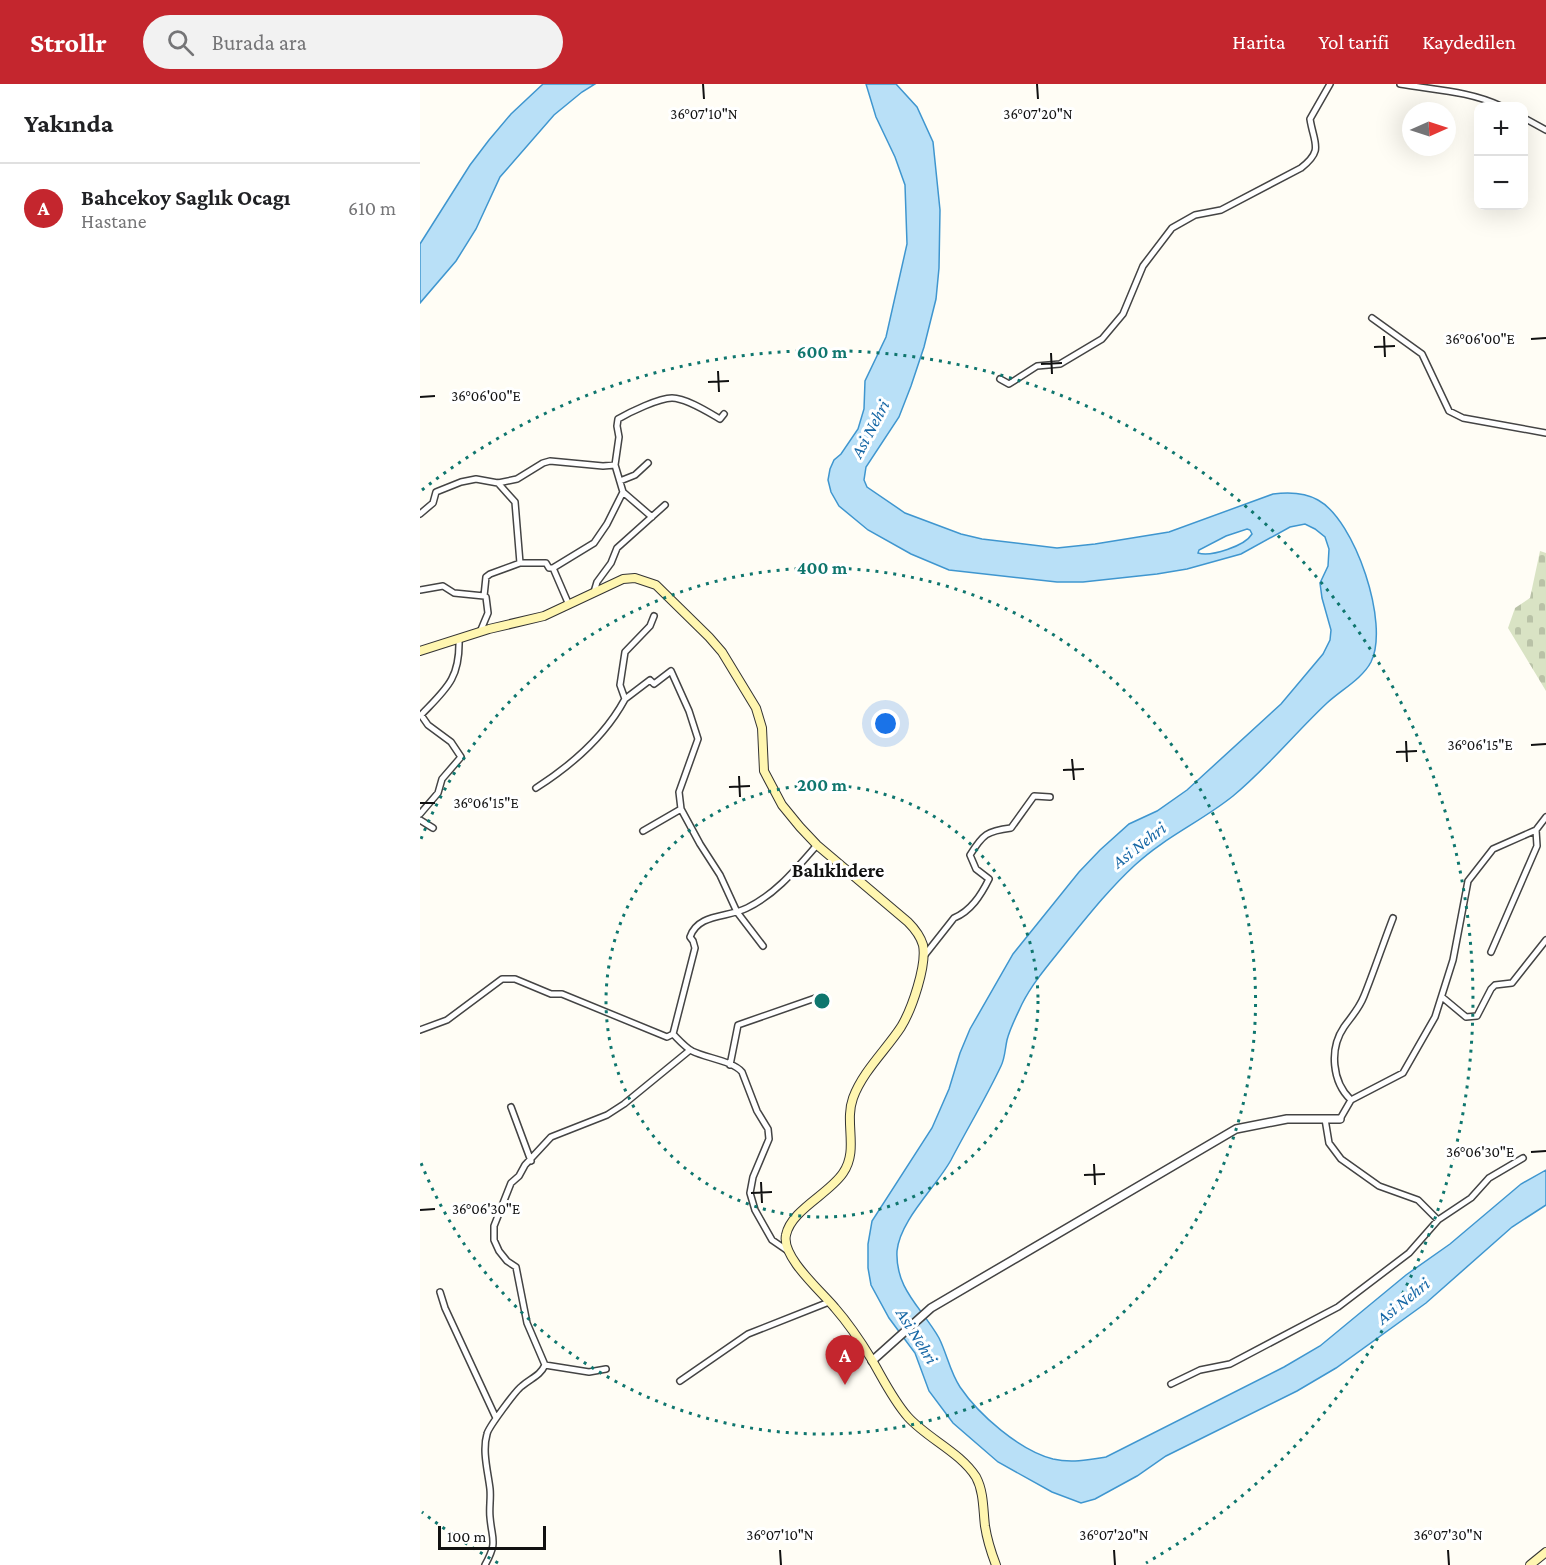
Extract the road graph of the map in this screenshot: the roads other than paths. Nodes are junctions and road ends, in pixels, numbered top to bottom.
1 (1330, 84) edge
2 (1400, 84) edge
3 (1492, 102) edge
4 (1528, 120) edge
5 (1546, 130) edge
6 (1372, 318) dead end
7 (1000, 379) dead end
8 (724, 414) dead end
9 (1546, 433) edge
10 (648, 463) dead end
11 (615, 465) junction
12 (620, 481) junction
13 (498, 483) junction
14 (623, 492) junction
15 (665, 505) dead end
16 (420, 513) edge
17 (652, 518) junction
18 (520, 563) junction
19 (553, 568) junction
20 (420, 590) edge
21 (594, 592) junction
22 (484, 596) junction
23 (569, 605) junction
24 (654, 616) dead end
25 (480, 632) junction
26 (459, 640) junction
27 (420, 651) edge
28 (625, 699) junction
29 (536, 788) dead end
30 (1050, 797) dead end
31 (681, 809) junction
32 (420, 814) edge
33 (1546, 817) edge
34 (420, 820) edge
35 (433, 828) dead end
36 (1536, 830) junction
37 (643, 831) dead end
38 (817, 845) junction
39 (737, 912) junction
40 (1393, 918) dead end
41 (1546, 940) edge
42 (763, 946) dead end
43 (1491, 952) dead end
44 (923, 958) junction
45 (824, 996) dead end
46 (1442, 998) junction
47 (420, 1030) edge
48 (673, 1034) junction
49 (690, 1050) junction
50 (730, 1065) junction
51 (1351, 1100) junction
52 (511, 1107) dead end
53 (1325, 1119) junction
54 (1340, 1119) joint
55 (1523, 1158) dead end
56 (531, 1161) junction
57 (1438, 1220) junction
58 (788, 1251) junction
59 (440, 1292) dead end
60 (829, 1302) junction
61 (872, 1361) junction
62 (544, 1365) junction
63 (606, 1369) dead end
64 (680, 1381) dead end
65 (1171, 1384) dead end
66 (496, 1418) junction
67 (1546, 1552) edge
68 (485, 1565) edge
69 (996, 1565) edge
70 (1530, 1565) edge

1 - 7 street
2 - 3 street
4 - 5 street
6 - 9 street
8 - 11 street
10 - 12 street
11 - 12 street
11 - 13 street
12 - 14 street
13 - 16 street
13 - 18 street
14 - 17 street
14 - 19 street
15 - 17 street
17 - 21 street
18 - 19 street
18 - 22 street
19 - 23 street
20 - 22 street
21 - 23 main road
21 - 38 main road
22 - 25 street
23 - 25 main road
24 - 28 street
25 - 26 main road
26 - 27 main road
26 - 32 street
28 - 29 street
28 - 31 street
30 - 44 street
31 - 37 street
31 - 39 street
33 - 36 street
34 - 35 street
36 - 43 street
36 - 46 street
38 - 39 street
38 - 44 main road
39 - 42 street
39 - 48 street
40 - 51 street
41 - 46 street
44 - 58 main road
45 - 50 street
46 - 51 street
47 - 48 street
48 - 49 street
49 - 50 street
49 - 56 street
50 - 58 street
51 - 54 street
52 - 56 street
53 - 54 street
53 - 57 street
53 - 61 street
55 - 57 street
56 - 62 street
57 - 65 street
58 - 60 main road
59 - 66 street
60 - 61 main road
60 - 64 street
61 - 69 main road
62 - 63 street
62 - 66 street
66 - 68 street
67 - 70 main road

